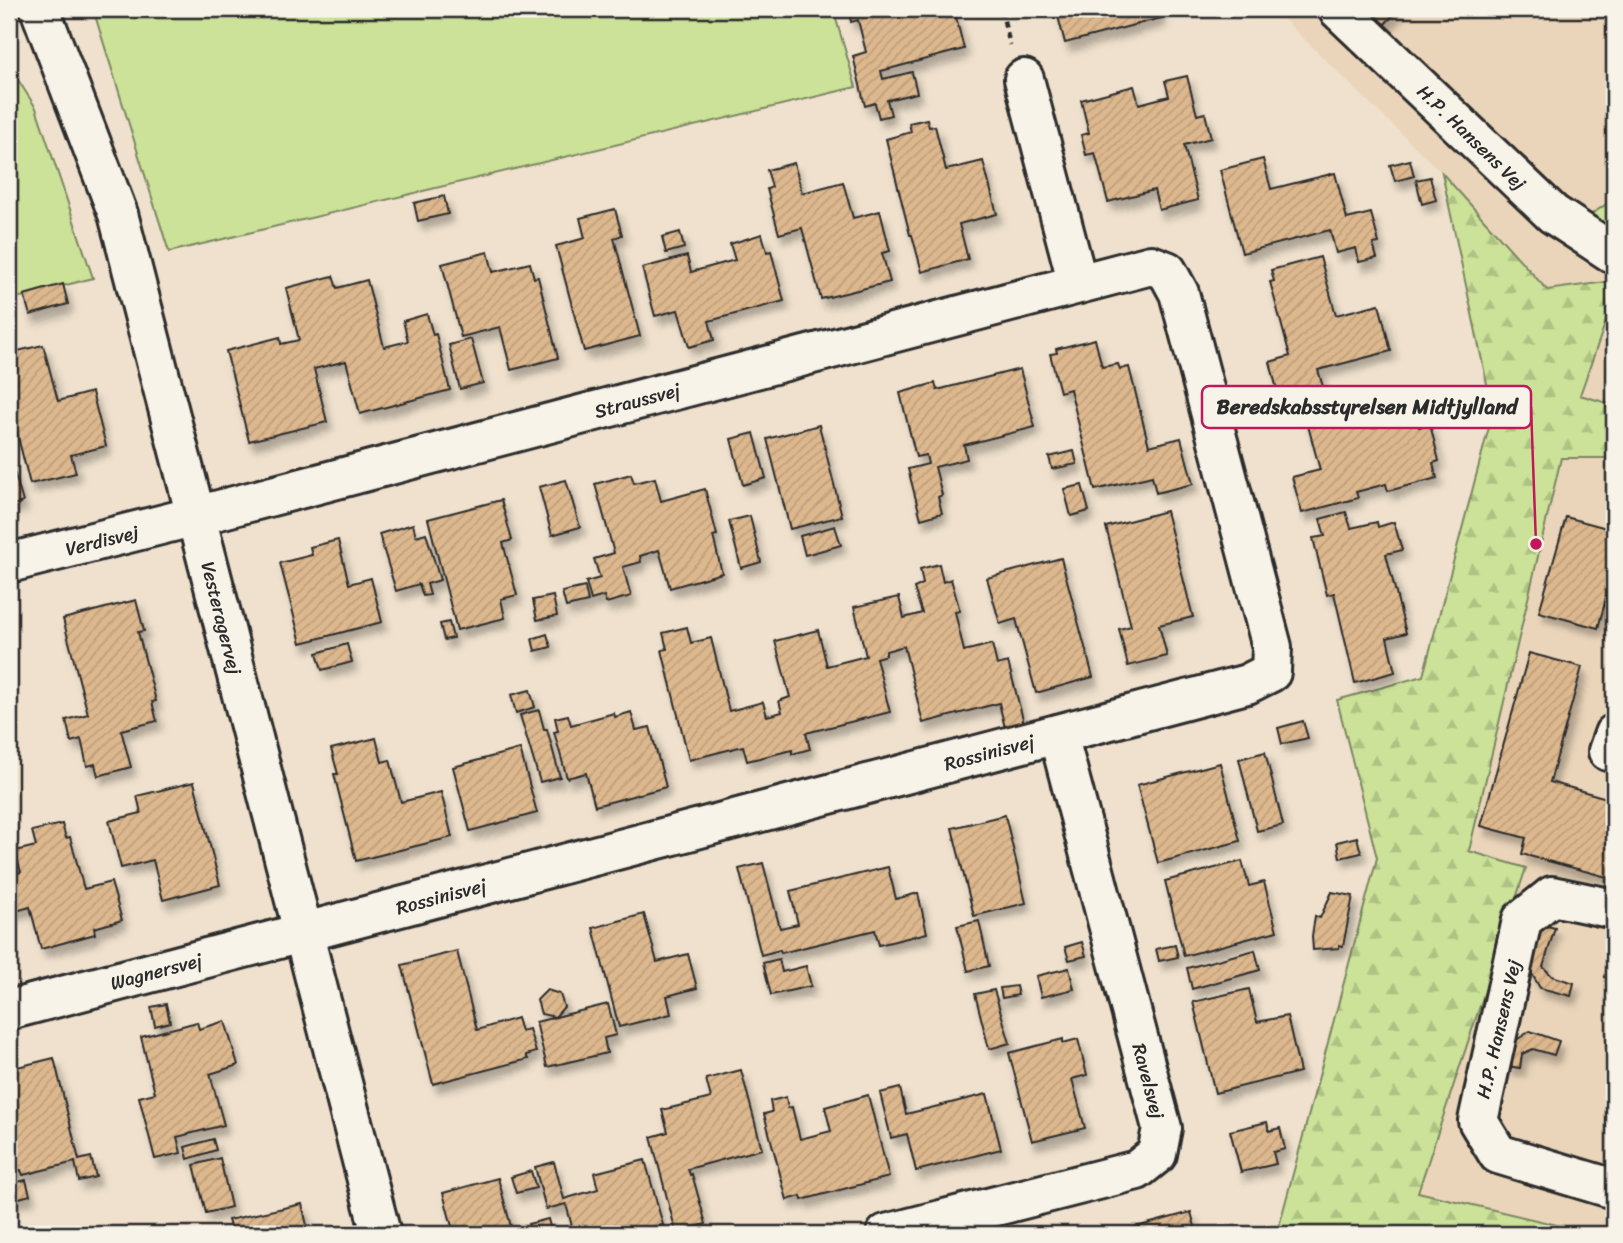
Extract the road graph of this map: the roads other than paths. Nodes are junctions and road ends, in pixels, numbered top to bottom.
1 (40, 9) edge
2 (1338, 9) edge
3 (1024, 79) dead end
4 (1614, 254) edge
5 (1167, 271) joint
6 (1078, 284) junction
7 (196, 516) junction
8 (9, 564) edge
9 (1058, 734) junction
10 (1614, 909) edge
11 (303, 932) junction
12 (9, 1010) edge
13 (1614, 1189) edge
14 (954, 1225) edge
15 (381, 1234) edge
16 (886, 1234) edge

1 - 7 street, Vesteragervej
2 - 4 street, H.P. Hansens Vej
3 - 6 street
5 - 6 street, Straussvej
5 - 9 street, Rossinisvej
6 - 7 street, Straussvej
7 - 8 street, Verdisvej
7 - 11 street, Vesteragervej
9 - 11 street, Rossinisvej
9 - 14 street, Ravelsvej
10 - 13 street, H.P. Hansens Vej
11 - 12 street, Wagnersvej
11 - 15 street, Vesteragervej
14 - 16 street, Ravelsvej

